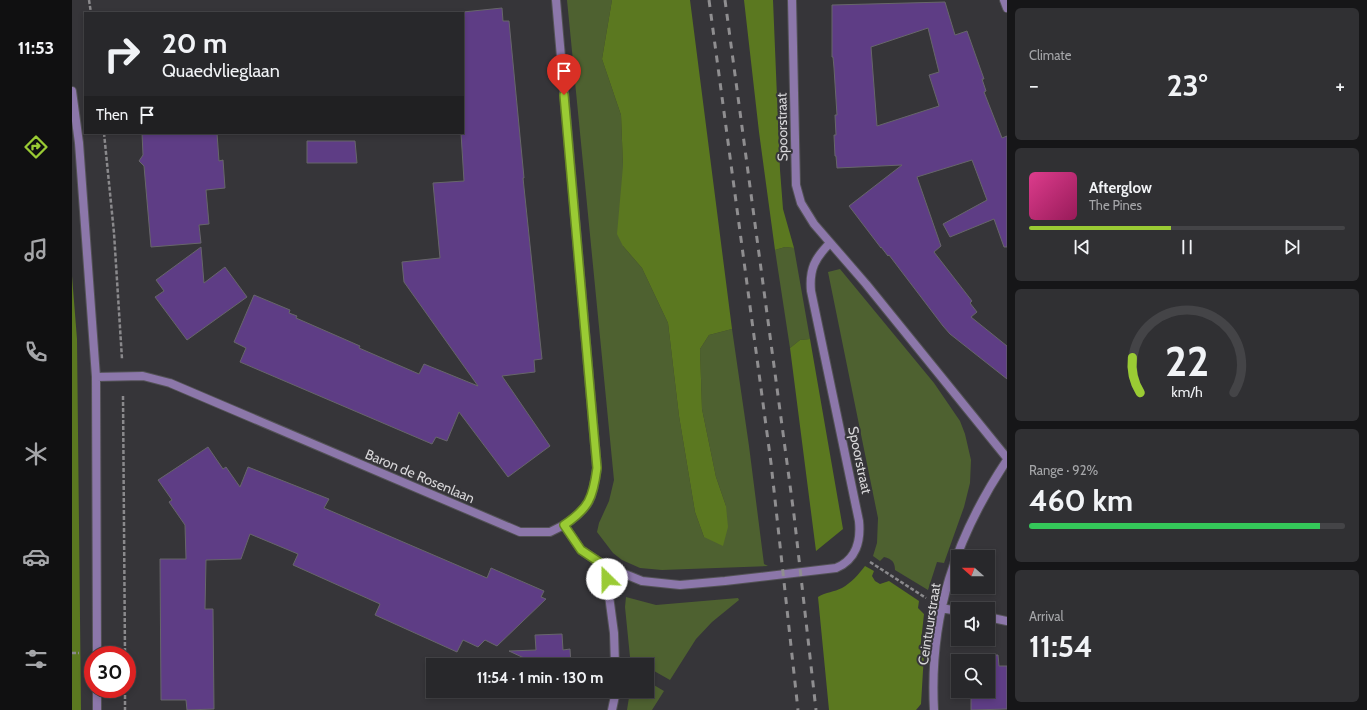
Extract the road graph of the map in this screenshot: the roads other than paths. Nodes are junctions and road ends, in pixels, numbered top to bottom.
1 (556, 0) edge
2 (792, 0) edge
3 (1004, 0) edge
4 (1007, 8) edge
5 (72, 91) edge
6 (830, 243) junction
7 (96, 377) junction
8 (1007, 459) edge
9 (564, 525) junction
10 (605, 566) junction
11 (941, 608) junction
12 (951, 610) edge
13 (995, 618) edge
14 (1007, 621) edge
15 (96, 646) edge
16 (615, 658) edge
17 (97, 698) edge
18 (615, 698) edge
19 (97, 710) edge
20 (612, 710) edge
21 (934, 710) edge

1 - 9 street, Baron de Rosenlaan
2 - 6 street, Spoorstraat
3 - 4 street
5 - 7 street
6 - 8 street, Spoorstraat
6 - 10 street, Spoorstraat
7 - 9 street, Baron de Rosenlaan
7 - 15 street
8 - 11 street, Ceintuurstraat
9 - 10 street
10 - 16 street
11 - 12 street
11 - 21 street, Ceintuurstraat
13 - 14 street
17 - 19 street
18 - 20 street

